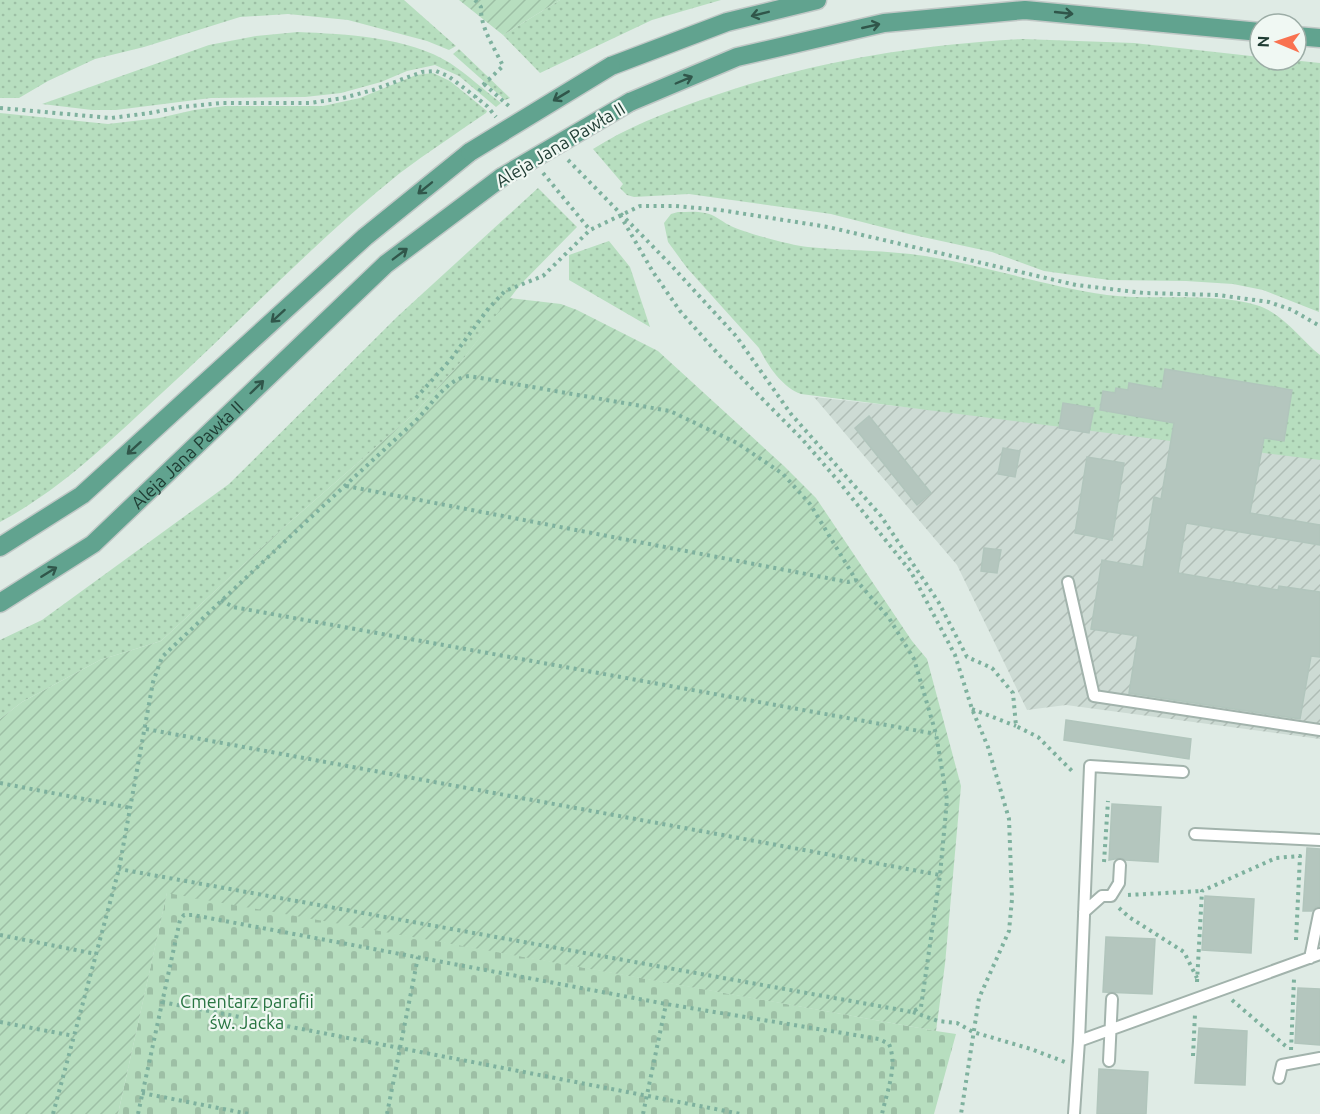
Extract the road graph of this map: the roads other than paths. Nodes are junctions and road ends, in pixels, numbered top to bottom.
1 (817, 0) edge
2 (1248, 31) edge
3 (0, 547) edge
4 (1068, 582) dead end
5 (0, 603) edge
6 (1320, 730) edge
7 (1183, 772) dead end
8 (1195, 834) dead end
9 (1320, 840) edge
10 (1120, 865) dead end
11 (1084, 912) junction
12 (1319, 914) edge
13 (1315, 956) edge
14 (1112, 999) dead end
15 (1111, 1030) junction
16 (1079, 1041) junction
17 (1320, 1059) edge
18 (1109, 1061) dead end
19 (1279, 1078) dead end
20 (1074, 1114) edge

1 -> 3 main road, bridge
5 -> 2 main road, Aleja Jana Pawła II, bridge
4 - 6 lane
7 - 11 lane
8 - 9 lane
10 - 11 lane
11 - 16 lane
12 - 13 lane
13 - 15 lane
14 - 15 lane
15 - 16 lane
15 - 18 lane
16 - 20 lane
17 - 19 lane

